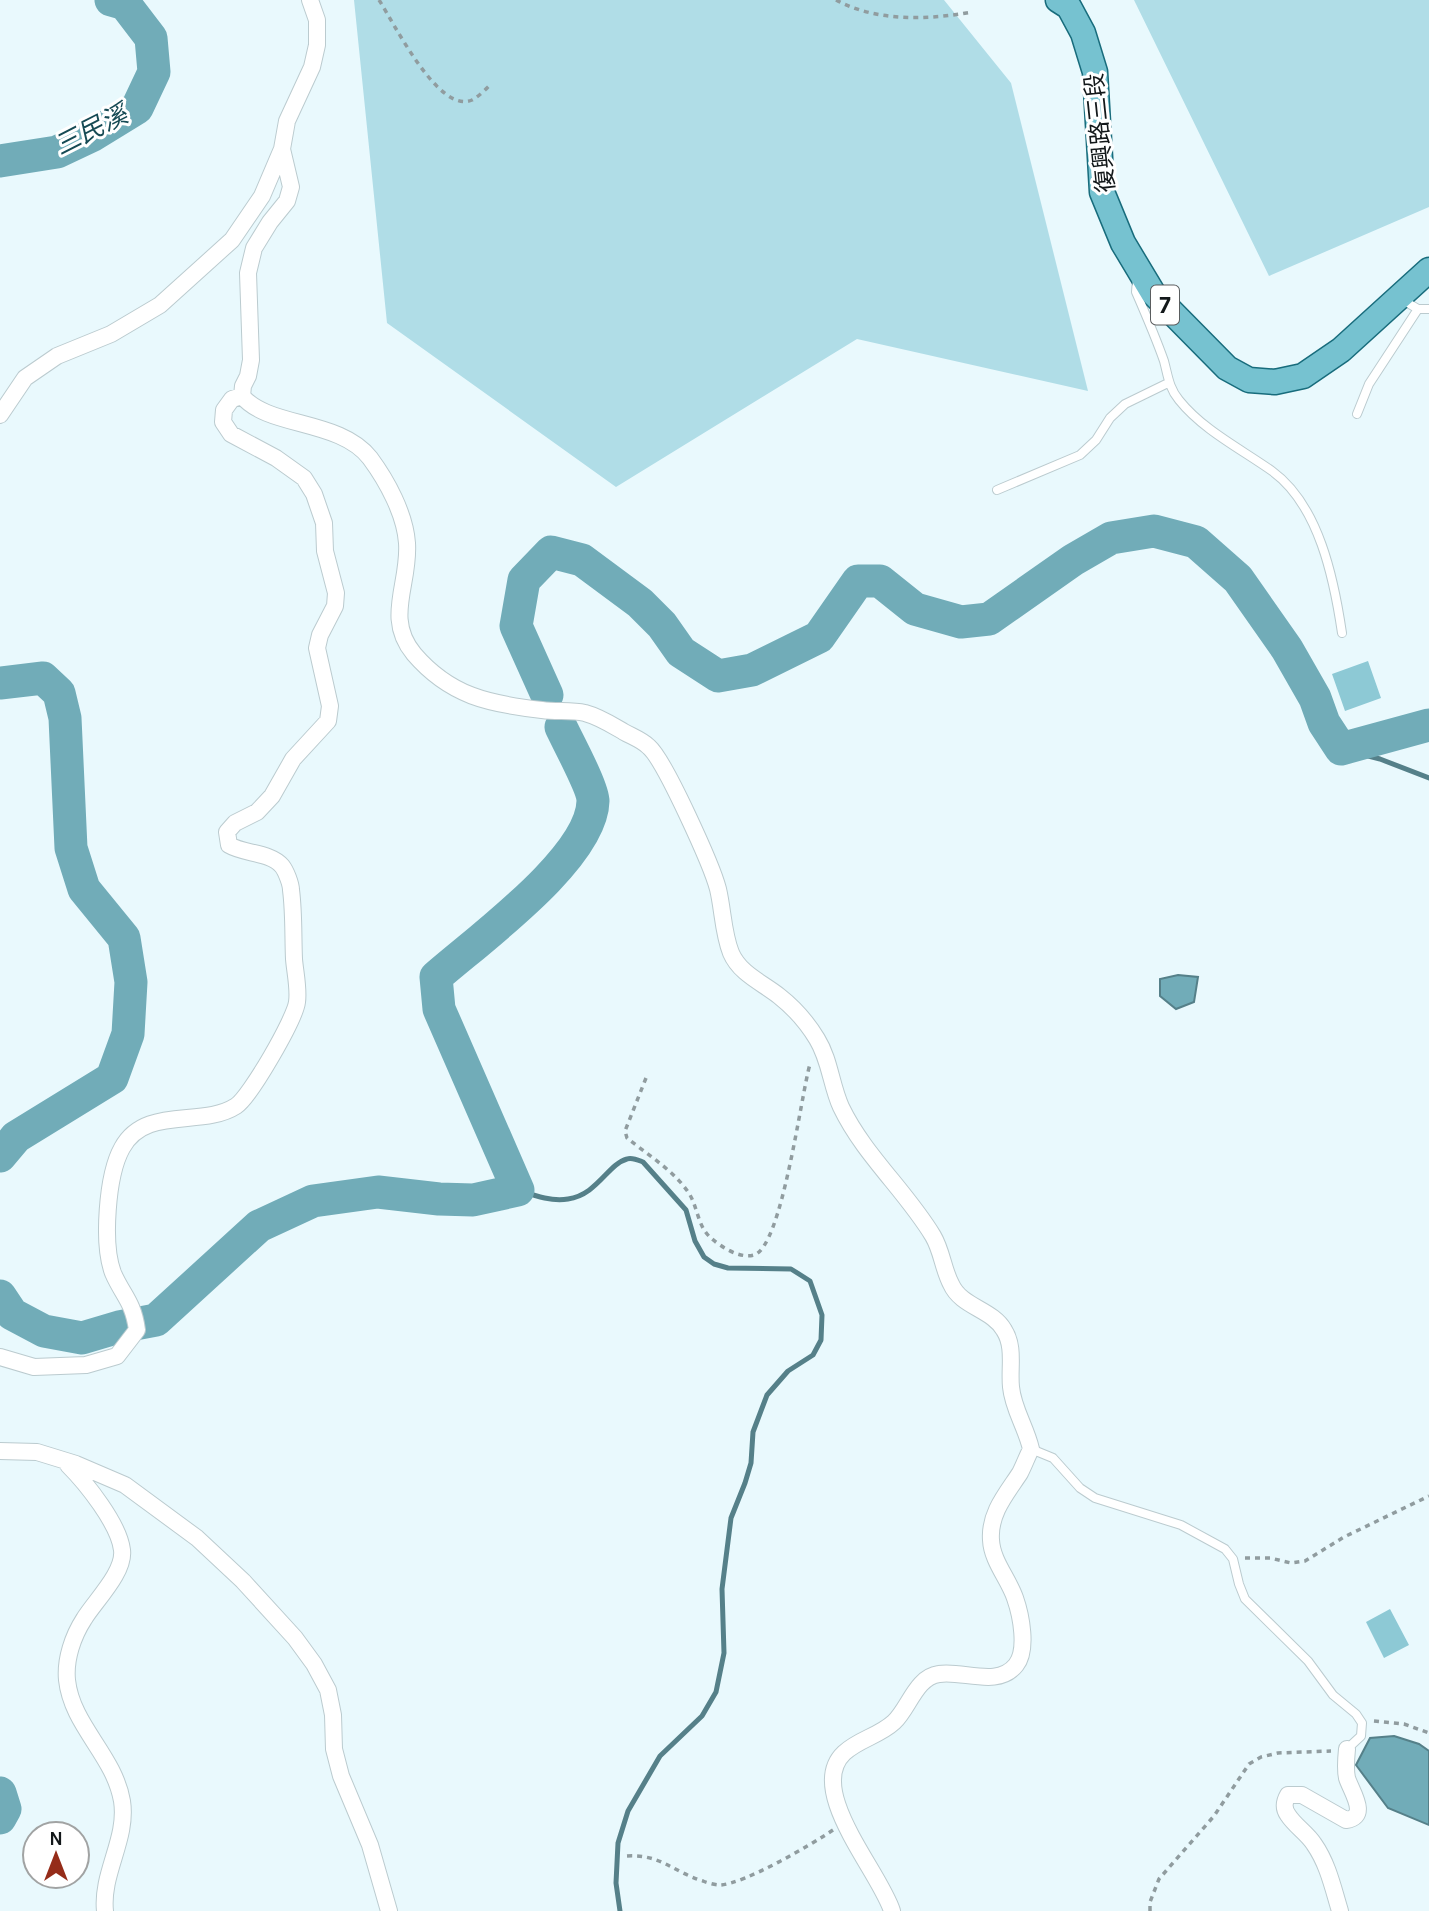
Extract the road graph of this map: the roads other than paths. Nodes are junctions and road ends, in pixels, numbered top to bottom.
1 (310, 0) edge
2 (1058, 0) edge
3 (282, 149) junction
4 (1137, 269) junction
5 (1429, 270) edge
6 (1408, 303) junction
7 (1429, 309) edge
8 (1168, 383) junction
9 (242, 396) junction
10 (1357, 414) dead end
11 (0, 415) edge
12 (998, 490) dead end
13 (1342, 633) dead end
14 (0, 1357) edge
15 (1031, 1448) junction
16 (0, 1451) edge
17 (64, 1460) junction
18 (1347, 1749) joint
19 (105, 1911) edge
20 (389, 1911) edge
21 (892, 1911) edge
22 (1340, 1911) edge

1 - 3 street
2 - 4 main road, 復興路三段 / 7
3 - 9 street
3 - 11 street
4 - 6 main road, 復興路三段 / 7
4 - 8 lane
5 - 6 main road, 復興路三段 / 7
6 - 7 lane
6 - 10 lane
8 - 12 lane
8 - 13 lane
9 - 14 street
9 - 15 street
15 - 18 lane
15 - 21 street
16 - 17 street
17 - 19 street
17 - 20 street
18 - 22 street

